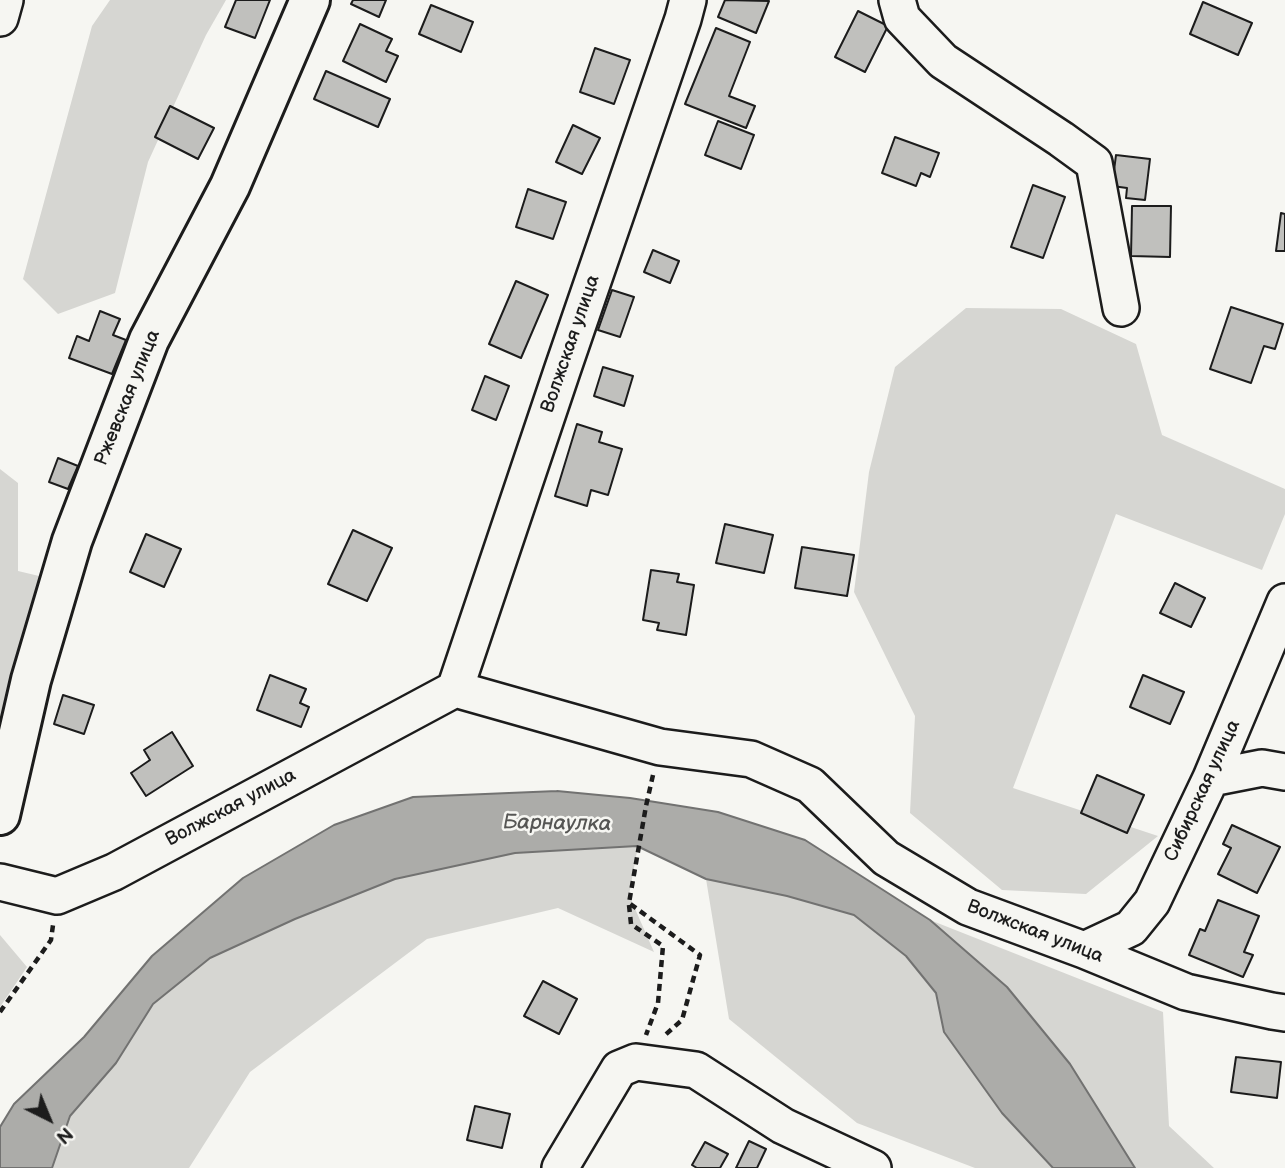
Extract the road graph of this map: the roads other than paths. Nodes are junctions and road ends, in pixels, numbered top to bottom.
1 (5, 0) edge
2 (310, 0) edge
3 (688, 0) edge
4 (897, 0) edge
5 (0, 18) edge
6 (1121, 308) dead end
7 (1285, 602) edge
8 (455, 689) junction
9 (1285, 772) edge
10 (1211, 778) junction
11 (0, 816) edge
12 (0, 882) edge
13 (1084, 950) junction
14 (1285, 1013) edge
15 (560, 1168) edge
16 (873, 1168) edge

1 - 5 street
2 - 11 main road, Ржевская улица
3 - 8 street, Волжская улица
4 - 6 street
7 - 10 street, Сибирская улица
8 - 12 street, Волжская улица
8 - 13 street, Волжская улица
9 - 10 street
10 - 13 street, Сибирская улица
13 - 14 street, Волжская улица
15 - 16 street

